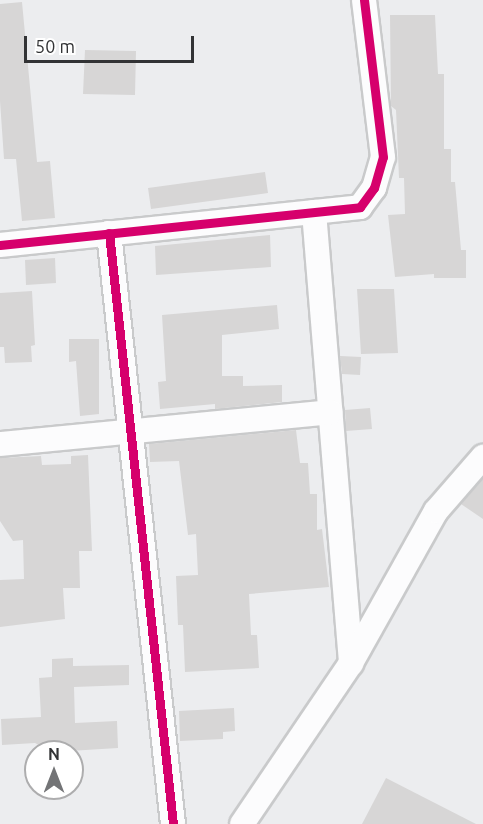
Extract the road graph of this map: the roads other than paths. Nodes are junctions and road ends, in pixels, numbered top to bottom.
1 (364, 0) edge
2 (314, 212) junction
3 (109, 233) junction
4 (1, 238) edge
5 (330, 412) junction
6 (130, 431) junction
7 (0, 444) edge
8 (483, 457) edge
9 (351, 663) junction
10 (173, 824) edge
11 (242, 824) edge

1 - 2 street
2 - 3 street
2 - 5 street
3 - 4 street
3 - 6 street
5 - 6 street
5 - 9 street
6 - 7 street
6 - 10 street
8 - 9 street
9 - 11 street

